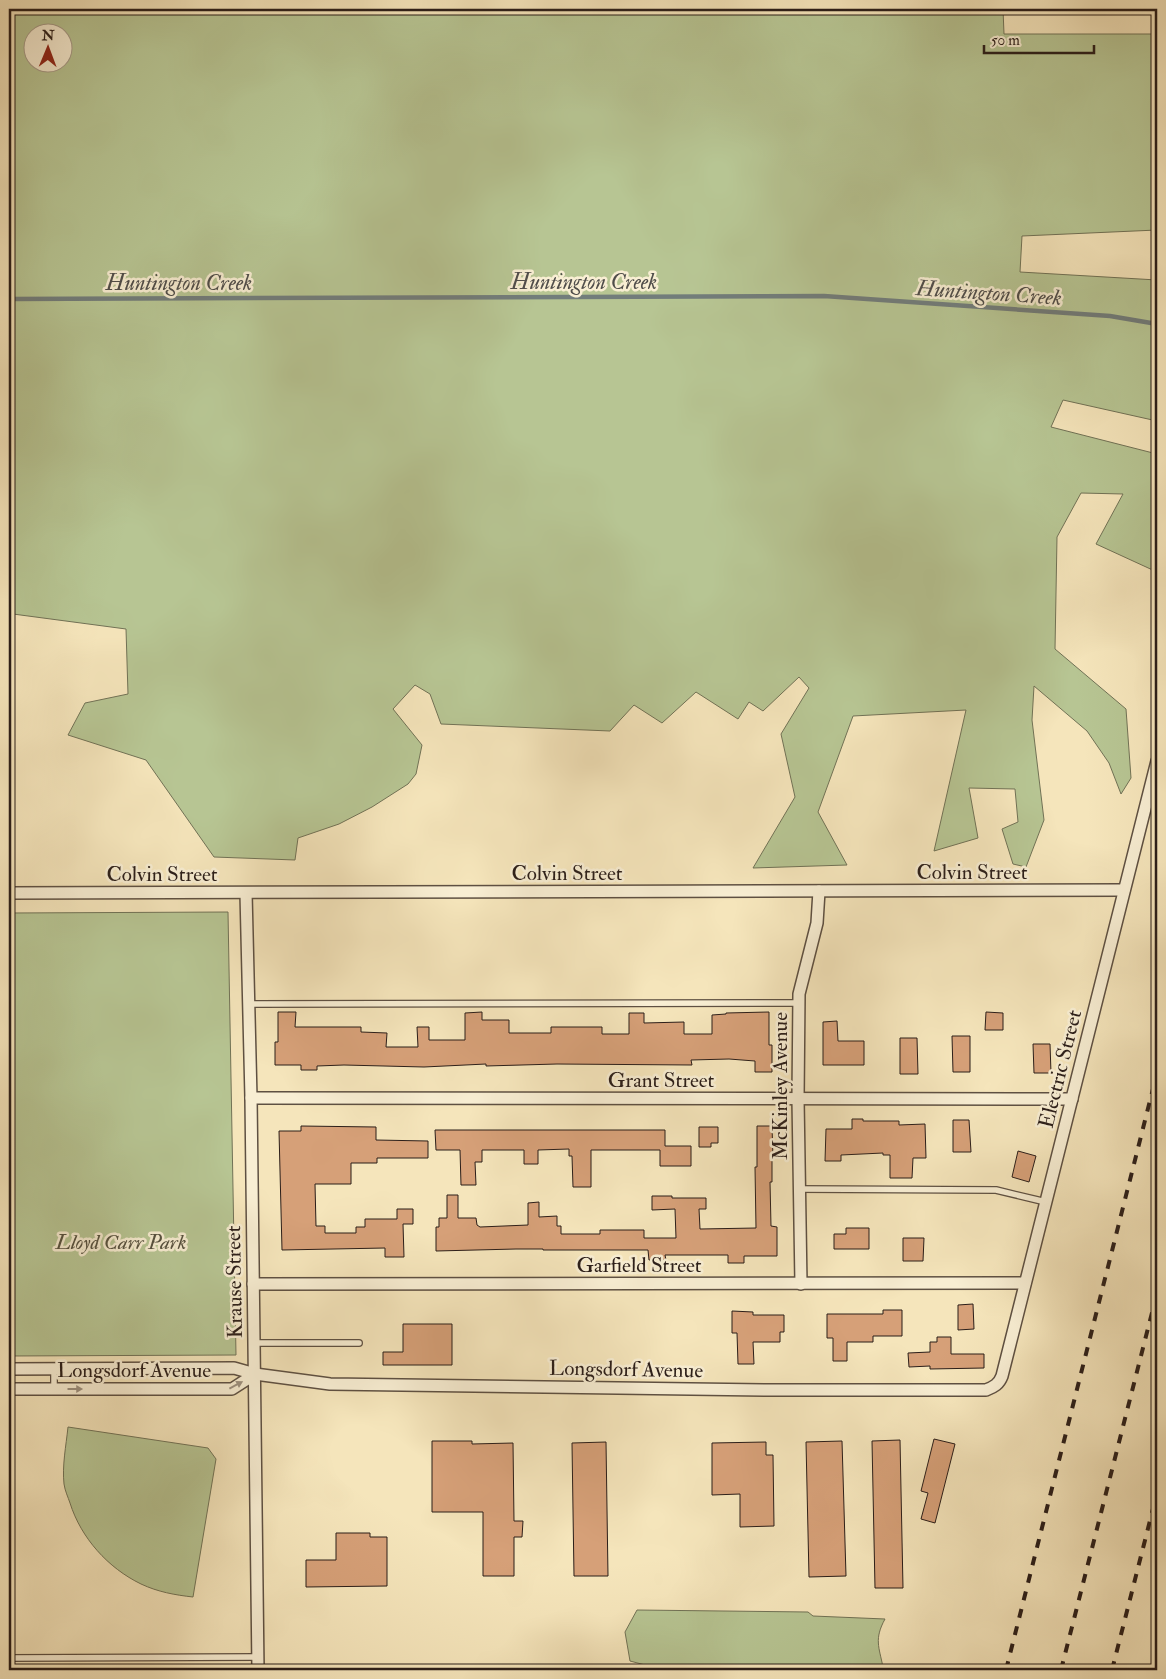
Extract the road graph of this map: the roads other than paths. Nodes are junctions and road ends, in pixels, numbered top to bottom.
1 (1157, 761) edge
2 (1124, 890) junction
3 (819, 891) junction
4 (9, 893) edge
5 (246, 893) junction
6 (799, 1003) junction
7 (248, 1004) junction
8 (251, 1098) junction
9 (798, 1099) junction
10 (1072, 1099) junction
11 (798, 1189) junction
12 (1046, 1202) junction
13 (253, 1284) junction
14 (801, 1284) junction
15 (1025, 1284) junction
16 (254, 1343) junction
17 (359, 1343) dead end
18 (9, 1369) edge
19 (54, 1369) junction
20 (255, 1374) junction
21 (996, 1385) joint
22 (9, 1389) edge
23 (54, 1389) junction
24 (258, 1657) junction
25 (9, 1658) edge
26 (258, 1670) edge

1 - 2 street, Electric Street
2 - 3 street, Colvin Street
2 - 10 street, Electric Street
3 - 5 street, Colvin Street
3 - 6 street, McKinley Avenue
4 - 5 street, Colvin Street
5 - 7 street, Krause Street
6 - 7 lane
6 - 9 street, McKinley Avenue
7 - 8 street, Krause Street
8 - 9 street, Grant Street
8 - 13 street, Krause Street
9 - 10 street, Grant Street
9 - 11 street, McKinley Avenue
10 - 12 street, Electric Street
11 - 12 lane
11 - 14 street, McKinley Avenue
12 - 15 street, Electric Street
13 - 14 street, Garfield Street
13 - 16 street, Krause Street
14 - 15 street, Garfield Street
15 - 21 street, Electric Street
16 - 17 lane
16 - 20 street, Krause Street
18 - 19 street, Longsdorf Avenue
19 - 20 street, Longsdorf Avenue
19 - 23 lane
20 - 21 street, Longsdorf Avenue
23 -> 20 street, Longsdorf Avenue
20 - 24 street, Krause Street
22 - 23 street, Longsdorf Avenue
24 - 25 lane
24 - 26 street, Krause Street

